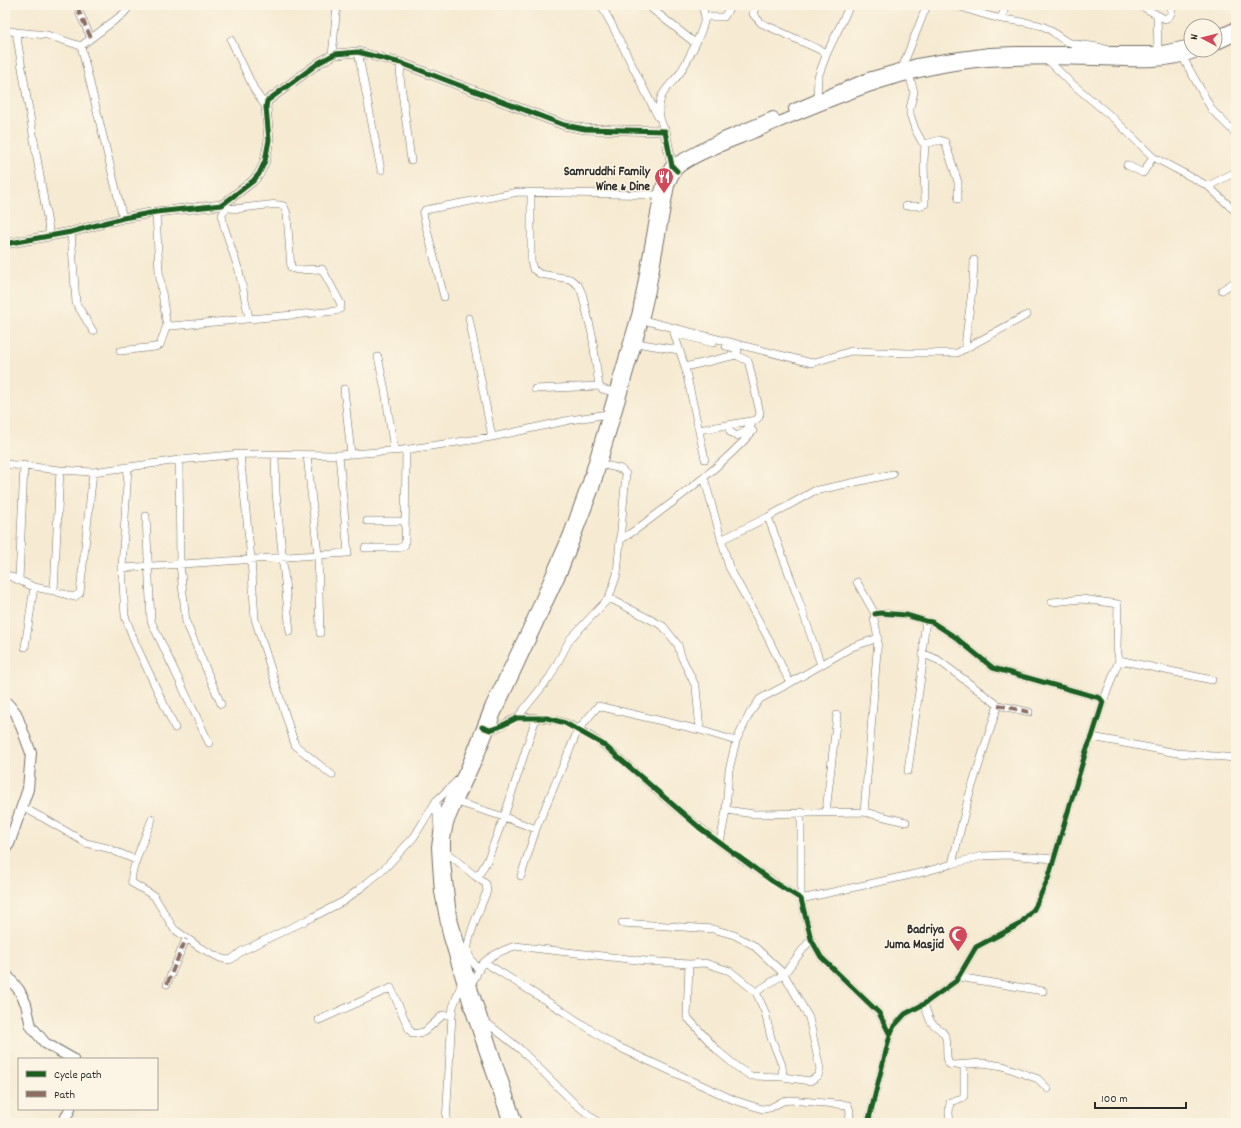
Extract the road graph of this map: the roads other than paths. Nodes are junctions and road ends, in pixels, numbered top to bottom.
1 (80, 5) edge
2 (131, 5) edge
3 (337, 5) edge
4 (601, 5) edge
5 (702, 5) edge
6 (731, 5) edge
7 (756, 5) edge
8 (850, 5) edge
9 (927, 5) edge
10 (955, 5) edge
11 (1006, 5) edge
12 (1138, 5) edge
13 (1171, 5) edge
14 (652, 9) dead end
15 (1157, 15) junction
16 (705, 17) junction
17 (1001, 19) junction
18 (1236, 27) edge
19 (5, 30) edge
20 (16, 32) junction
21 (1223, 33) edge
22 (1236, 35) edge
23 (91, 38) junction
24 (231, 40) dead end
25 (1223, 41) edge
26 (696, 43) junction
27 (81, 46) junction
28 (1183, 47) edge
29 (358, 52) junction
30 (1111, 52) junction
31 (1158, 52) junction
32 (827, 54) junction
33 (332, 56) junction
34 (1182, 56) joint
35 (1048, 60) junction
36 (401, 63) junction
37 (906, 71) junction
38 (817, 99) junction
39 (266, 107) junction
40 (660, 121) junction
41 (664, 131) junction
42 (1236, 134) edge
43 (925, 144) junction
44 (1153, 157) junction
45 (411, 160) dead end
46 (1127, 165) dead end
47 (674, 168) junction
48 (382, 170) dead end
49 (1236, 172) edge
50 (1208, 186) junction
51 (531, 192) junction
52 (663, 195) junction
53 (958, 199) dead end
54 (906, 206) dead end
55 (224, 207) junction
56 (156, 212) junction
57 (1236, 212) edge
58 (123, 218) junction
59 (72, 232) junction
60 (50, 236) junction
61 (5, 244) edge
62 (974, 260) dead end
63 (1236, 281) edge
64 (1222, 290) dead end
65 (444, 297) dead end
66 (1027, 314) dead end
67 (249, 318) junction
68 (469, 318) dead end
69 (643, 320) junction
70 (167, 325) junction
71 (93, 331) dead end
72 (636, 344) junction
73 (965, 349) junction
74 (679, 350) junction
75 (120, 351) dead end
76 (738, 351) dead end
77 (378, 357) dead end
78 (626, 366) junction
79 (685, 367) junction
80 (600, 386) junction
81 (344, 389) dead end
82 (535, 390) dead end
83 (614, 392) junction
84 (608, 414) junction
85 (728, 425) junction
86 (699, 430) junction
87 (492, 437) junction
88 (406, 449) junction
89 (602, 449) junction
90 (394, 450) junction
91 (240, 454) junction
92 (275, 454) junction
93 (351, 454) junction
94 (307, 455) junction
95 (339, 455) junction
96 (179, 460) junction
97 (705, 460) dead end
98 (5, 464) edge
99 (601, 464) junction
100 (24, 465) junction
101 (128, 468) junction
102 (60, 470) junction
103 (93, 472) junction
104 (893, 474) dead end
105 (704, 477) junction
106 (146, 516) dead end
107 (768, 517) junction
108 (367, 521) dead end
109 (405, 521) junction
110 (620, 540) junction
111 (722, 540) junction
112 (365, 548) dead end
113 (318, 555) junction
114 (282, 557) junction
115 (251, 559) junction
116 (180, 564) junction
117 (148, 566) junction
118 (122, 568) junction
119 (5, 575) edge
120 (19, 580) junction
121 (858, 582) dead end
122 (34, 587) junction
123 (54, 591) junction
124 (609, 598) junction
125 (1052, 602) dead end
126 (875, 614) junction
127 (926, 621) junction
128 (290, 632) dead end
129 (320, 633) dead end
130 (878, 638) junction
131 (25, 647) dead end
132 (924, 654) junction
133 (1119, 660) junction
134 (821, 665) junction
135 (1212, 680) dead end
136 (790, 684) junction
137 (5, 701) edge
138 (1103, 702) junction
139 (221, 704) dead end
140 (998, 705) junction
141 (1029, 712) dead end
142 (837, 715) dead end
143 (517, 718) junction
144 (536, 718) junction
145 (175, 728) dead end
146 (486, 728) junction
147 (578, 730) junction
148 (700, 730) junction
149 (1092, 737) junction
150 (736, 741) junction
151 (209, 743) dead end
152 (475, 755) junction
153 (1236, 758) edge
154 (908, 771) dead end
155 (332, 775) dead end
156 (461, 777) junction
157 (436, 801) junction
158 (457, 802) junction
159 (22, 807) junction
160 (726, 810) junction
161 (801, 812) junction
162 (826, 812) junction
163 (864, 812) junction
164 (504, 816) junction
165 (152, 819) dead end
166 (906, 822) dead end
167 (536, 829) junction
168 (439, 830) junction
169 (720, 843) junction
170 (5, 849) edge
171 (445, 851) junction
172 (1054, 859) junction
173 (136, 860) junction
174 (952, 864) junction
175 (475, 876) junction
176 (521, 876) dead end
177 (801, 899) junction
178 (622, 923) dead end
179 (186, 939) junction
180 (812, 939) junction
181 (484, 962) junction
182 (689, 964) junction
183 (479, 970) junction
184 (5, 973) edge
185 (784, 974) junction
186 (958, 977) junction
187 (466, 982) junction
188 (167, 984) dead end
189 (1043, 991) dead end
190 (756, 992) junction
191 (924, 1004) junction
192 (473, 1005) junction
193 (452, 1015) junction
194 (482, 1019) junction
195 (319, 1020) dead end
196 (890, 1035) junction
197 (71, 1058) edge
198 (964, 1064) junction
199 (783, 1077) junction
200 (1048, 1089) dead end
201 (70, 1110) edge
202 (63, 1123) edge
203 (446, 1123) edge
204 (509, 1123) edge
205 (517, 1123) edge
206 (599, 1123) edge
207 (849, 1123) edge
208 (868, 1123) edge
209 (950, 1123) edge

1 - 23 street
2 - 23 street
3 - 33 street
4 - 40 street
5 - 16 street
6 - 16 street
7 - 32 street
8 - 32 street
9 - 37 street
10 - 17 street
11 - 17 street
12 - 15 street
13 - 15 street
14 - 26 street
15 - 31 street
16 - 26 street
17 - 30 street
18 - 21 main road
19 - 20 street
20 - 27 street
20 - 60 street
22 - 25 main road
23 - 27 street
24 - 39 street
26 - 40 street
27 - 58 street
28 - 31 main road
29 - 33 street
29 - 36 street
29 - 48 street
30 - 31 main road
30 - 37 main road
32 - 38 street
33 - 39 street
34 - 35 main road
34 - 42 street
35 - 37 main road
35 - 44 street
36 - 41 street
36 - 45 street
37 - 38 main road
37 - 43 street
37 - 47 main road
38 - 47 main road
39 - 55 street
40 - 41 street
41 - 47 street
43 - 53 street
43 - 54 street
44 - 46 street
44 - 50 street
47 - 52 main road
49 - 50 street
50 - 57 street
51 - 52 street
51 - 65 street
51 - 80 street
52 - 69 main road
52 - 78 main road
55 - 56 street
55 - 67 street
55 - 67 street
56 - 58 street
56 - 70 street
58 - 59 street
59 - 60 street
59 - 71 street
60 - 61 street
62 - 73 street
63 - 64 street
66 - 73 street
67 - 70 street
68 - 87 street
69 - 72 main road
69 - 73 street
70 - 75 street
72 - 74 street
72 - 78 main road
74 - 76 street
74 - 79 street
77 - 90 street
78 - 83 main road
78 - 89 main road
79 - 85 street
79 - 86 street
80 - 82 street
80 - 83 street
81 - 93 street
83 - 84 main road
84 - 87 street
84 - 89 main road
85 - 86 street
85 - 105 street
86 - 97 street
87 - 88 street
88 - 90 street
88 - 109 street
89 - 99 main road
89 - 146 main road
90 - 93 street
91 - 92 street
91 - 96 street
91 - 115 street
92 - 94 street
92 - 114 street
93 - 95 street
94 - 95 street
94 - 113 street
95 - 113 street
96 - 101 street
96 - 116 street
98 - 100 street
99 - 110 street
99 - 146 main road
100 - 102 street
100 - 120 street
101 - 103 street
101 - 118 street
102 - 103 street
102 - 123 street
103 - 123 street
104 - 107 street
105 - 110 street
105 - 111 street
106 - 117 street
107 - 111 street
107 - 134 street
108 - 109 street
109 - 112 street
110 - 124 street
111 - 136 street
113 - 114 street
113 - 129 street
114 - 115 street
114 - 128 street
115 - 116 street
115 - 155 street
116 - 117 street
116 - 139 street
117 - 118 street
117 - 151 street
118 - 145 street
119 - 120 street
120 - 122 street
121 - 126 street
122 - 123 street
122 - 131 street
124 - 143 street
124 - 148 street
125 - 133 street
126 - 127 street
126 - 130 street
127 - 132 street
127 - 138 street
130 - 134 street
130 - 163 street
132 - 140 street
132 - 154 street
133 - 135 street
133 - 138 street
134 - 136 street
136 - 150 street
137 - 159 main road
138 - 149 street
140 - 141 street
140 - 174 street
142 - 162 street
143 - 144 street
143 - 146 street
144 - 147 street
144 - 164 street
146 - 152 main road
147 - 148 street
147 - 167 street
147 - 169 street
148 - 150 street
149 - 153 street
149 - 172 street
150 - 160 street
152 - 156 main road
152 - 158 main road
156 - 157 street
156 - 168 main road
157 - 168 street
157 - 179 street
158 - 164 street
158 - 171 main road
159 - 170 main road
159 - 173 street
160 - 161 street
160 - 169 street
161 - 162 street
161 - 177 street
162 - 163 street
163 - 166 street
164 - 167 street
164 - 175 street
165 - 173 street
167 - 176 street
168 - 187 main road
169 - 177 street
171 - 175 street
171 - 187 main road
172 - 174 street
172 - 186 street
173 - 179 street
174 - 177 street
175 - 183 street
177 - 180 street
178 - 185 street
179 - 188 street
180 - 185 street
180 - 196 street
181 - 182 street
181 - 183 street
181 - 207 street
182 - 190 street
182 - 199 street
183 - 187 street
184 - 197 main road
185 - 190 street
185 - 199 street
186 - 189 street
186 - 191 street
187 - 192 main road
187 - 193 street
190 - 199 street
191 - 196 street
191 - 198 street
192 - 194 main road
192 - 204 main road
193 - 195 street
193 - 203 street
194 - 205 main road
194 - 206 street
196 - 208 street
198 - 200 street
198 - 209 street
201 - 202 main road

